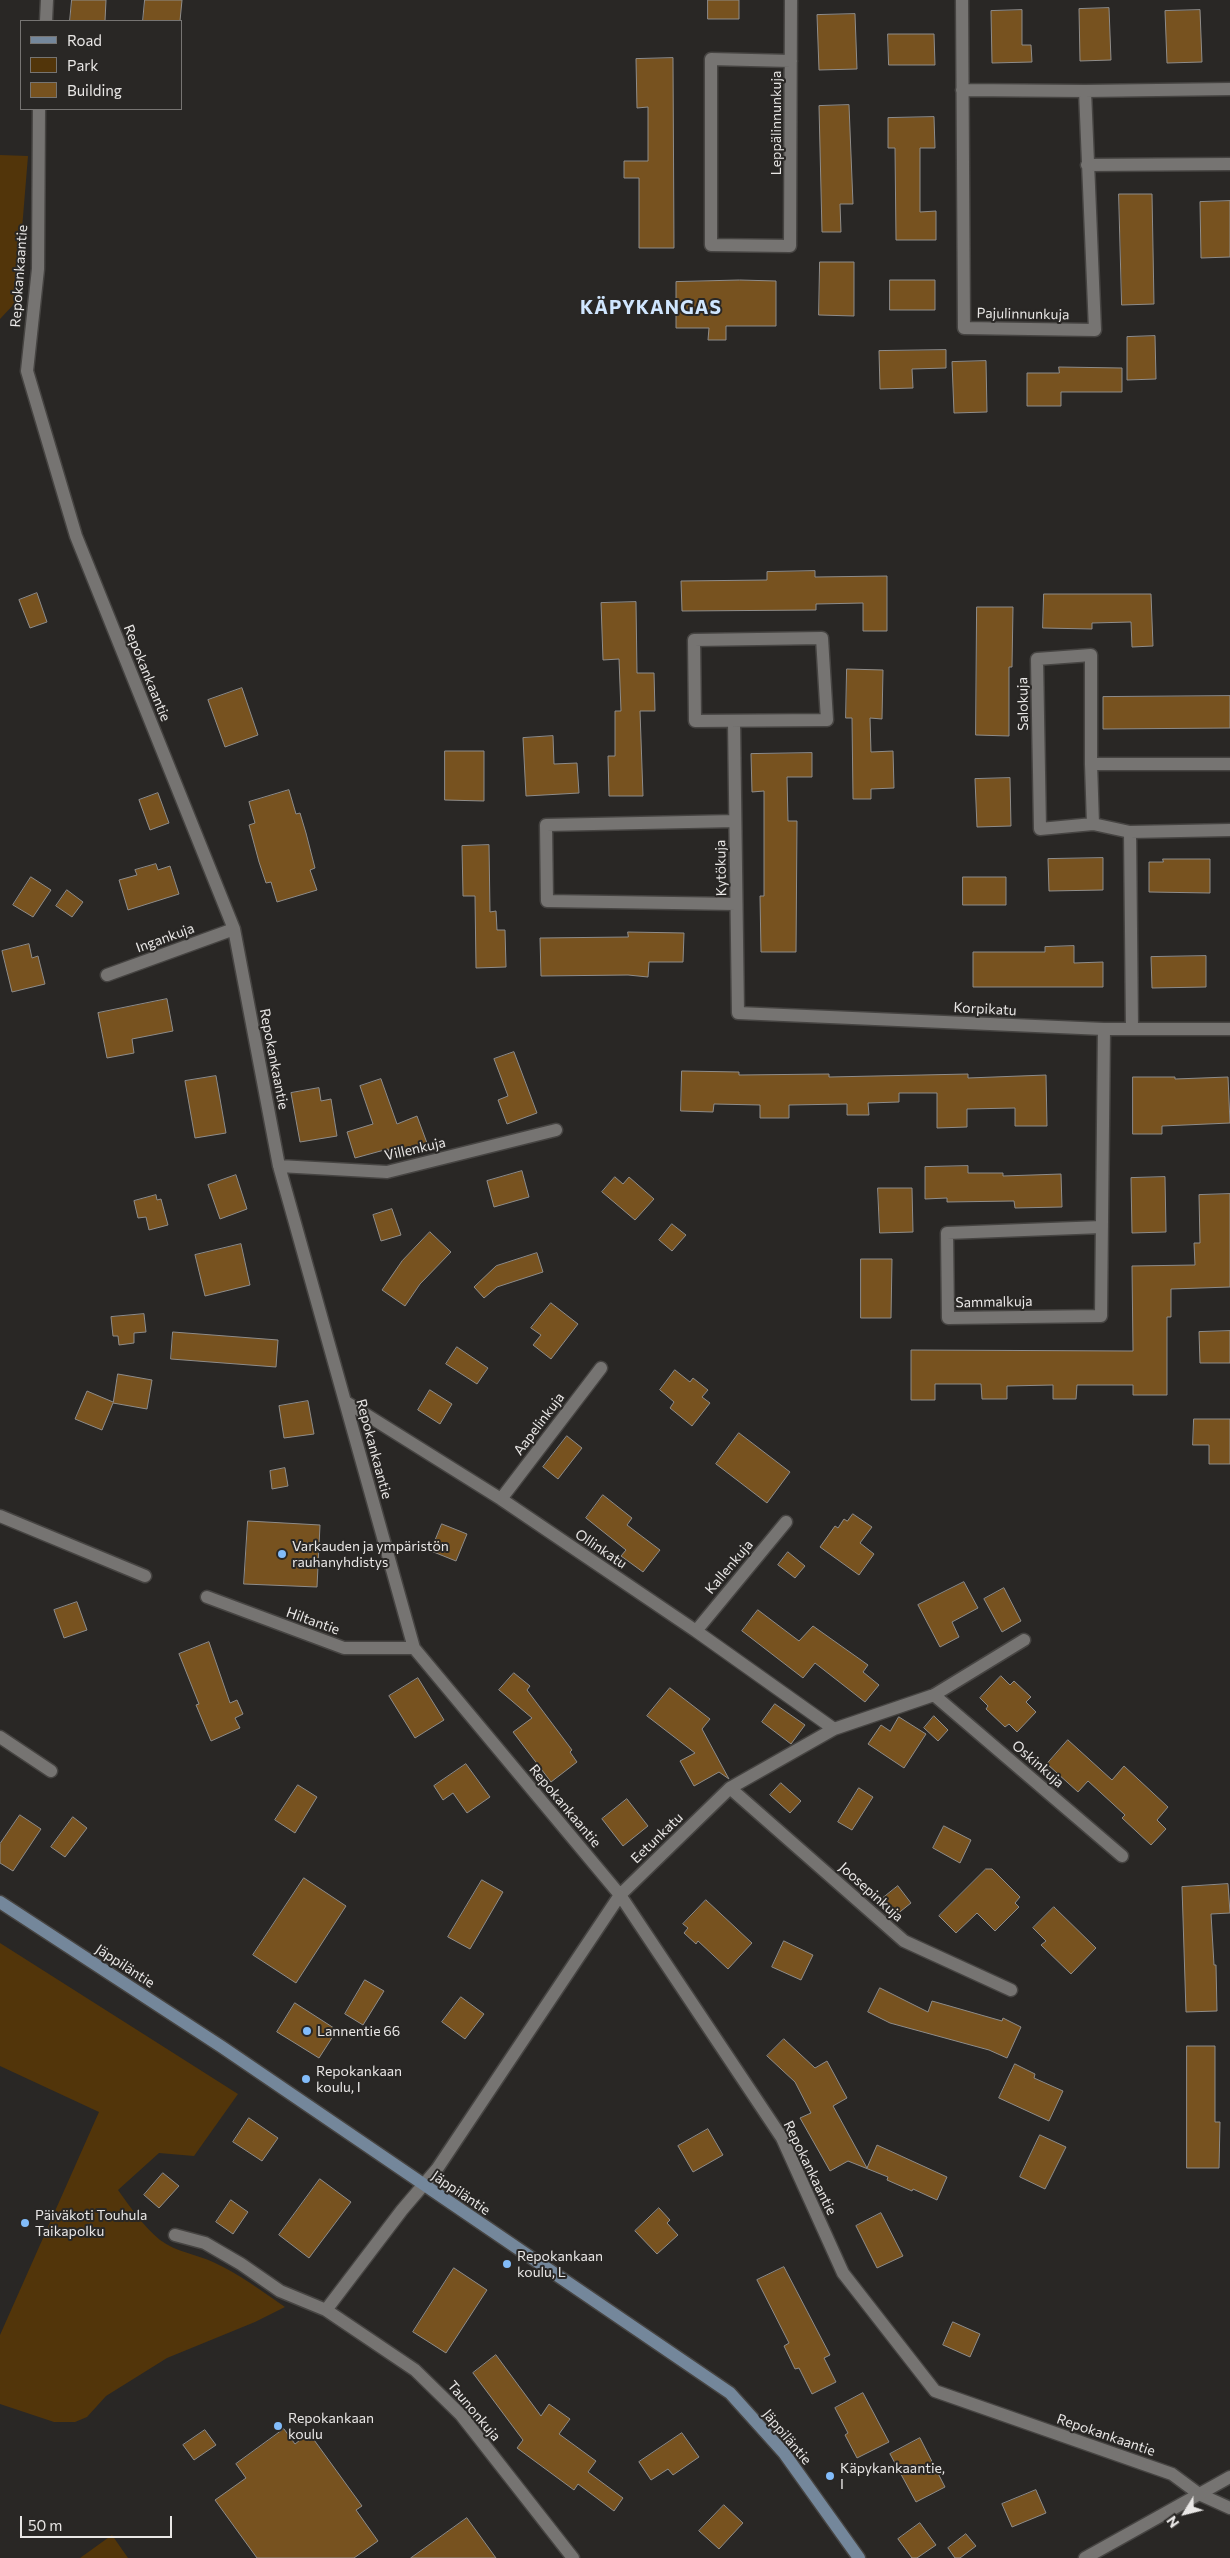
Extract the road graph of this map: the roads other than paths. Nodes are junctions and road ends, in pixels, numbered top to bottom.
1 (47, 0) edge
2 (791, 0) edge
3 (962, 0) edge
4 (46, 20) edge
5 (791, 61) junction
6 (1230, 89) edge
7 (962, 90) junction
8 (1085, 91) junction
9 (39, 110) edge
10 (1230, 164) edge
11 (1087, 165) junction
12 (734, 722) junction
13 (1091, 764) junction
14 (1230, 764) edge
15 (735, 821) junction
16 (1093, 824) junction
17 (1230, 830) edge
18 (1130, 832) junction
19 (736, 904) junction
20 (234, 929) junction
21 (107, 975) dead end
22 (738, 1013) joint
23 (1104, 1029) junction
24 (1132, 1029) junction
25 (1230, 1029) edge
26 (556, 1130) dead end
27 (279, 1166) junction
28 (1102, 1227) junction
29 (601, 1368) dead end
30 (346, 1402) junction
31 (501, 1499) junction
32 (0, 1516) edge
33 (786, 1522) dead end
34 (145, 1576) dead end
35 (207, 1597) dead end
36 (696, 1631) junction
37 (1024, 1640) dead end
38 (414, 1648) junction
39 (934, 1695) junction
40 (834, 1729) junction
41 (0, 1737) edge
42 (51, 1771) dead end
43 (730, 1788) junction
44 (1122, 1856) dead end
45 (620, 1895) junction
46 (0, 1902) edge
47 (1011, 1990) dead end
48 (422, 2185) junction
49 (175, 2235) dead end
50 (326, 2310) junction
51 (1230, 2477) edge
52 (1199, 2494) junction
53 (1230, 2508) edge
54 (573, 2558) edge
55 (859, 2558) edge
56 (1085, 2558) edge

1 - 4 street
2 - 5 street, Leppälinnunkuja
3 - 7 street, Pajulinnunkuja
5 - 5 street, Leppälinnunkuja
6 - 8 street
7 - 8 street
7 - 11 street, Pajulinnunkuja
8 - 11 street, Pajulinnunkuja
9 - 20 street, Repokankaantie
10 - 11 street
12 - 12 street
12 - 15 street, Kytökuja
13 - 14 street
13 - 16 street, Salokuja
13 - 16 street, Salokuja
15 - 19 street, Kytökuja
15 - 19 street
16 - 18 street, Salokuja
17 - 18 street, Salokuja
18 - 24 street
19 - 22 street, Kytökuja
20 - 21 street, Ingankuja
20 - 27 street, Repokankaantie
22 - 23 street, Korpikatu
23 - 24 street, Korpikatu
23 - 28 street, Sammalkuja
24 - 25 street, Korpikatu
26 - 27 street, Villenkuja
27 - 30 street, Repokankaantie
28 - 28 street, Sammalkuja
29 - 31 street, Aapelinkuja
30 - 31 street, Ollinkatu
30 - 38 street, Repokankaantie
31 - 36 street, Ollinkatu
32 - 34 street
33 - 36 street, Kallenkuja
35 - 38 street, Hiltantie
36 - 40 street, Ollinkatu
37 - 39 street, Eetunkatu
38 - 45 street, Repokankaantie
39 - 40 street, Eetunkatu
39 - 44 street, Oskinkuja
40 - 43 street, Eetunkatu
41 - 42 street
43 - 45 street, Eetunkatu
43 - 47 street, Joosepinkuja
45 - 48 street, Eetunkatu
45 - 52 street, Repokankaantie
46 - 48 main road, Jäppiläntie
48 - 50 street
48 - 55 main road, Jäppiläntie
49 - 50 street, Taunonkuja
50 - 54 street, Taunonkuja
51 - 52 street
52 - 53 street, Repokankaantie
52 - 56 street

